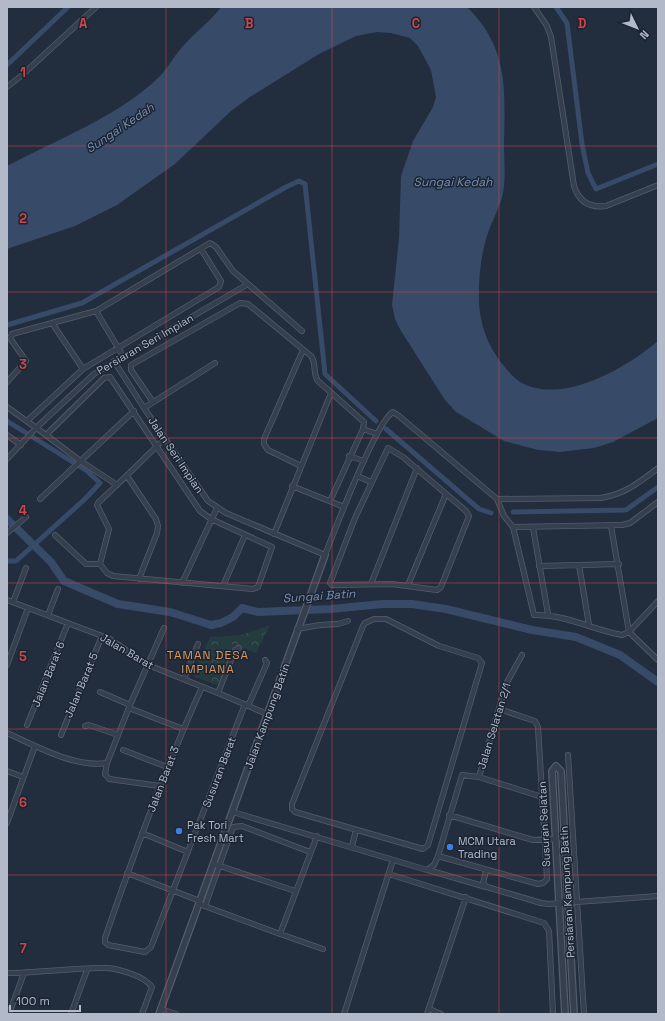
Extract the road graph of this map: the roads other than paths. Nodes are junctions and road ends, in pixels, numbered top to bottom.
1 (96, 7) edge
2 (534, 7) edge
3 (7, 87) edge
4 (658, 185) edge
5 (201, 249) junction
6 (248, 284) junction
7 (96, 311) junction
8 (52, 323) junction
9 (302, 331) dead end
10 (118, 348) junction
11 (303, 350) junction
12 (123, 356) junction
13 (114, 361) junction
14 (215, 363) dead end
15 (83, 369) junction
16 (7, 382) edge
17 (331, 393) junction
18 (153, 402) junction
19 (7, 407) edge
20 (144, 408) junction
21 (134, 411) junction
22 (27, 421) junction
23 (363, 429) junction
24 (35, 430) junction
25 (377, 434) junction
26 (7, 435) edge
27 (46, 435) junction
28 (165, 438) junction
29 (21, 445) junction
30 (158, 446) junction
31 (350, 456) junction
32 (7, 460) edge
33 (78, 461) junction
34 (364, 461) junction
35 (301, 466) junction
36 (417, 468) junction
37 (658, 468) edge
38 (127, 476) junction
39 (357, 476) junction
40 (371, 482) junction
41 (117, 485) junction
42 (292, 486) junction
43 (446, 494) junction
44 (40, 499) dead end
45 (497, 499) junction
46 (330, 501) junction
47 (658, 502) edge
48 (344, 506) junction
49 (217, 508) junction
50 (26, 517) dead end
51 (211, 519) junction
52 (611, 526) junction
53 (513, 527) junction
54 (533, 528) junction
55 (7, 533) edge
56 (55, 534) dead end
57 (245, 534) junction
58 (274, 534) junction
59 (325, 555) junction
60 (100, 564) junction
61 (619, 564) junction
62 (579, 565) junction
63 (540, 566) junction
64 (26, 568) dead end
65 (139, 579) junction
66 (182, 583) junction
67 (371, 584) junction
68 (408, 585) junction
69 (223, 586) junction
70 (58, 590) dead end
71 (7, 600) edge
72 (658, 601) edge
73 (13, 602) junction
74 (28, 608) junction
75 (548, 614) junction
76 (48, 615) junction
77 (348, 621) dead end
78 (68, 623) junction
79 (589, 625) junction
80 (164, 628) dead end
81 (297, 629) junction
82 (629, 632) junction
83 (102, 636) junction
84 (198, 644) dead end
85 (239, 648) dead end
86 (522, 655) dead end
87 (265, 660) dead end
88 (658, 660) edge
89 (7, 665) edge
90 (148, 665) junction
91 (184, 679) junction
92 (202, 687) junction
93 (100, 692) dead end
94 (218, 693) junction
95 (247, 705) junction
96 (130, 706) junction
97 (499, 709) junction
98 (267, 714) junction
99 (27, 726) dead end
100 (85, 726) dead end
101 (183, 729) junction
102 (7, 733) edge
103 (60, 735) dead end
104 (118, 735) junction
105 (35, 746) junction
106 (124, 750) dead end
107 (568, 754) dead end
108 (107, 763) junction
109 (167, 767) junction
110 (7, 771) edge
111 (23, 777) junction
112 (478, 777) junction
113 (160, 786) junction
114 (542, 797) junction
115 (7, 805) edge
116 (12, 807) junction
117 (233, 812) junction
118 (449, 815) junction
119 (7, 823) edge
120 (356, 830) junction
121 (142, 832) junction
122 (317, 836) junction
123 (556, 839) junction
124 (546, 841) junction
125 (352, 846) junction
126 (188, 852) junction
127 (310, 852) junction
128 (438, 856) junction
129 (393, 860) junction
130 (217, 864) junction
131 (427, 870) junction
132 (486, 870) junction
133 (127, 873) junction
134 (389, 874) junction
135 (487, 887) junction
136 (173, 891) junction
137 (295, 892) junction
138 (658, 896) edge
139 (466, 897) junction
140 (577, 902) junction
141 (568, 903) junction
142 (201, 904) junction
143 (561, 904) junction
144 (280, 934) junction
145 (322, 949) dead end
146 (148, 950) joint
147 (87, 970) junction
148 (7, 973) edge
149 (24, 973) junction
150 (160, 1011) edge
151 (428, 1012) edge
152 (9, 1014) edge
153 (71, 1014) edge
154 (142, 1014) edge
155 (174, 1014) edge
156 (344, 1014) edge
157 (441, 1014) edge
158 (552, 1014) edge
159 (565, 1014) edge
160 (574, 1014) edge
161 (584, 1014) edge

1 - 3 street
2 - 4 street
5 - 6 street
5 - 7 street
5 - 10 street
6 - 9 street
6 - 12 street, Persiaran Seri Impian
7 - 8 street
7 - 10 street
8 - 15 street
8 - 16 street
10 - 12 street
10 - 15 street
11 - 17 street
11 - 18 street
11 - 35 street
12 - 13 street, Persiaran Seri Impian
13 - 20 street, Jalan Seri Impian
13 - 24 street, Persiaran Seri Impian
14 - 18 street
15 - 22 street
17 - 23 street
17 - 35 street
18 - 20 street
19 - 22 street
20 - 28 street, Jalan Seri Impian
21 - 27 street
21 - 30 street
21 - 33 street
22 - 24 street
23 - 25 street
23 - 31 street
24 - 27 street
24 - 29 street, Persiaran Seri Impian
25 - 34 street, Jalan Kampung Batin
25 - 45 street, Jalan Kampung Batin
26 - 29 street
27 - 33 street
28 - 30 street
28 - 49 street, Jalan Seri Impian
29 - 32 street, Persiaran Seri Impian
30 - 38 street
30 - 51 street
31 - 34 street
31 - 46 street
33 - 41 street
33 - 44 street
34 - 39 street, Jalan Kampung Batin
35 - 42 street
36 - 40 street
36 - 43 street
36 - 67 street
37 - 45 street
38 - 41 street
38 - 65 street
39 - 40 street
39 - 48 street, Jalan Kampung Batin
40 - 67 street
41 - 60 street
42 - 46 street
42 - 58 street
43 - 68 street
43 - 68 street
45 - 53 street
46 - 48 street
47 - 52 street
48 - 59 street, Jalan Kampung Batin
49 - 51 street
49 - 58 street, Jalan Seri Impian
50 - 55 street
51 - 57 street
51 - 66 street
52 - 54 street
52 - 61 street
53 - 54 street
53 - 75 street
54 - 63 street
56 - 60 street
57 - 69 street
57 - 69 street
58 - 59 street, Jalan Seri Impian
59 - 81 street, Jalan Kampung Batin
60 - 65 street
61 - 62 street
61 - 82 street
62 - 63 street
62 - 79 street
63 - 75 street
64 - 73 street
65 - 66 street
66 - 69 street
67 - 68 street
70 - 76 street
71 - 73 street, Jalan Barat
72 - 82 street
73 - 74 street, Jalan Barat
74 - 76 street, Jalan Barat
74 - 89 street
75 - 79 street
76 - 78 street, Jalan Barat
77 - 81 street
78 - 83 street, Jalan Barat
78 - 99 street, Jalan Barat 6
79 - 82 street
80 - 90 street
81 - 98 street, Jalan Kampung Batin
82 - 88 street
83 - 90 street, Jalan Barat
83 - 103 street, Jalan Barat 5
84 - 91 street
85 - 94 street
86 - 97 street, Jalan Selatan 2/1
87 - 95 street, Susuran Barat
90 - 91 street, Jalan Barat
90 - 96 street
91 - 92 street, Jalan Barat
92 - 94 street, Jalan Barat
92 - 101 street, Jalan Barat 3
93 - 96 street
94 - 95 street, Jalan Barat
95 - 98 street, Jalan Barat
95 - 126 street, Susuran Barat
96 - 101 street
96 - 104 street
97 - 112 street, Jalan Selatan 2/1
97 - 114 street, Susuran Selatan
98 - 117 street, Jalan Kampung Batin
100 - 104 street
101 - 109 street, Jalan Barat 3
102 - 105 street
104 - 108 street
105 - 108 street
105 - 111 street
106 - 109 street
107 - 140 street
108 - 113 street
109 - 113 street, Jalan Barat 3
110 - 111 street
111 - 116 street
112 - 114 street
112 - 118 street
113 - 121 street, Jalan Barat 3
114 - 124 street, Susuran Selatan
115 - 116 street
116 - 119 street
117 - 122 street
117 - 130 street, Jalan Kampung Batin
118 - 124 street
118 - 128 street
120 - 120 street
120 - 125 street
121 - 126 street
121 - 133 street, Jalan Barat 3
122 - 125 street
122 - 127 street
123 - 124 street
123 - 141 street, Persiaran Kampung Batin
123 - 143 street, Persiaran Kampung Batin
124 - 132 street, Susuran Selatan
125 - 129 street
126 - 136 street, Susuran Barat
127 - 130 street
127 - 137 street
128 - 131 street
128 - 132 street, Susuran Selatan
129 - 131 street
129 - 134 street
130 - 137 street
130 - 142 street, Jalan Kampung Batin
131 - 135 street
132 - 135 street
133 - 136 street
133 - 146 street, Jalan Barat 3
134 - 139 street
134 - 156 street
135 - 143 street
136 - 142 street
136 - 146 street, Susuran Barat
137 - 144 street
138 - 140 street
139 - 151 street
139 - 158 street
140 - 141 street
140 - 161 street
141 - 143 street
141 - 160 street, Persiaran Kampung Batin
142 - 144 street
142 - 150 street, Jalan Kampung Batin
143 - 159 street, Persiaran Kampung Batin
144 - 145 street
147 - 149 street
147 - 153 street
147 - 154 street
148 - 149 street
149 - 152 street
150 - 155 street
151 - 157 street

